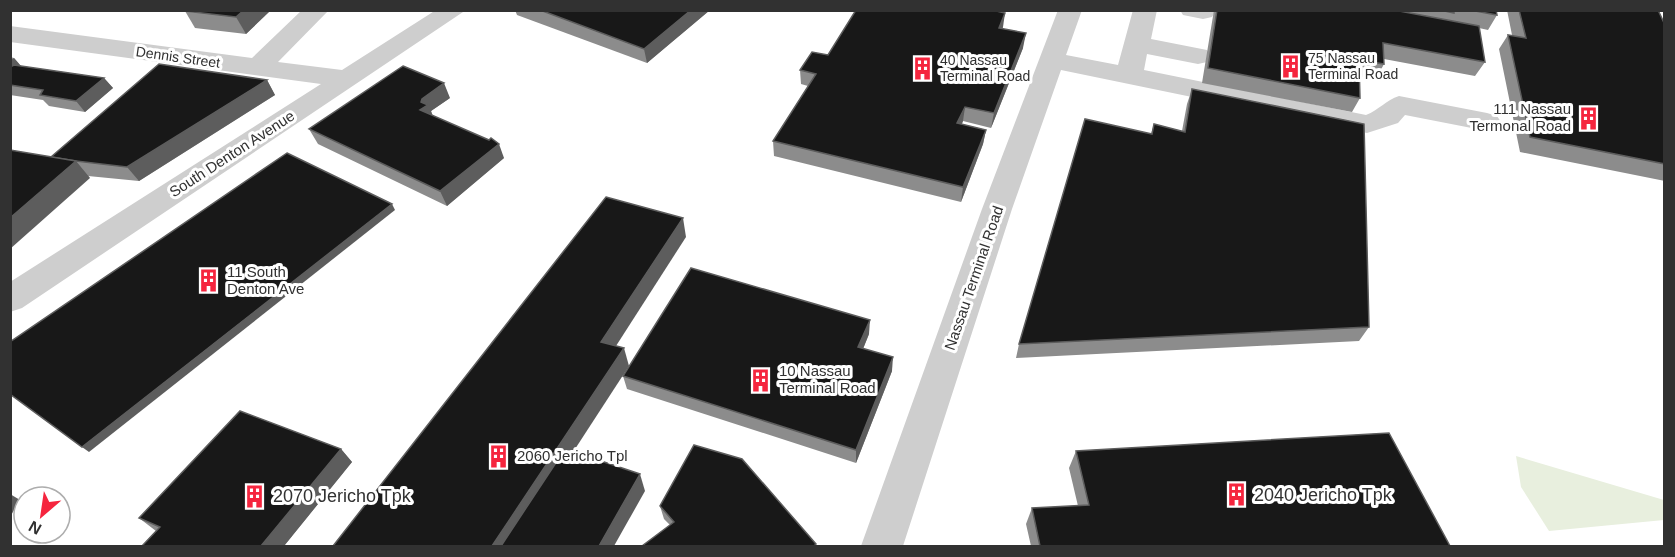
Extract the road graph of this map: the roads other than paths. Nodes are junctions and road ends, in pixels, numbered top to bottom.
1 (317, 10) edge
2 (453, 10) edge
3 (1070, 10) edge
4 (1145, 10) edge
5 (10, 34) edge
6 (1137, 44) junction
7 (1198, 56) dead end
8 (1053, 60) junction
9 (258, 67) junction
10 (1129, 76) junction
11 (346, 79) junction
12 (1487, 122) dead end
13 (10, 299) edge
14 (882, 546) edge

1 - 9 street
2 - 11 street, South Denton Avenue
3 - 8 street, Nassau Terminal Road
4 - 6 street
5 - 9 street, Dennis Street
6 - 7 street
6 - 10 street
8 - 10 street
8 - 14 street, Nassau Terminal Road
9 - 11 street, Dennis Street
10 - 12 street
11 - 13 street, South Denton Avenue

